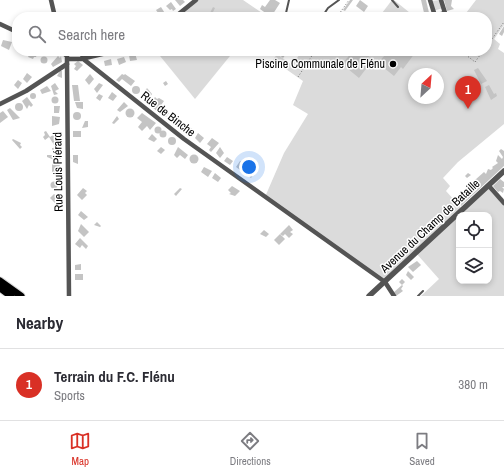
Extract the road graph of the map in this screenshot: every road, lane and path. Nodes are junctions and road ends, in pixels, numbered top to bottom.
1 (51, 0) edge
2 (196, 0) edge
3 (289, 0) edge
4 (339, 0) edge
5 (349, 0) edge
6 (392, 0) edge
7 (430, 0) edge
8 (441, 0) edge
9 (398, 7) dead end
10 (54, 12) edge
11 (181, 12) edge
12 (286, 12) edge
13 (325, 12) edge
14 (341, 12) edge
15 (433, 12) edge
16 (445, 12) edge
17 (504, 22) edge
18 (0, 24) edge
19 (12, 30) edge
20 (492, 39) edge
21 (65, 56) edge
22 (91, 56) edge
23 (312, 56) edge
24 (467, 56) edge
25 (479, 56) edge
26 (82, 58) junction
27 (67, 60) junction
28 (298, 77) dead end
29 (0, 104) edge
30 (504, 171) edge
31 (489, 186) junction
32 (504, 203) edge
33 (0, 281) edge
34 (385, 282) junction
35 (0, 288) edge
36 (423, 291) dead end
37 (11, 296) edge
38 (21, 296) edge
39 (69, 296) edge
40 (369, 296) edge
41 (394, 296) edge
42 (418, 296) edge

1 - 10 street
2 - 11 street
3 - 12 lane
4 - 13 lane
5 - 14 path
6 - 9 lane
7 - 15 street
8 - 16 street
17 - 20 path
18 - 19 street
21 - 27 street
22 - 26 street
23 - 28 path
24 - 25 path
26 - 27 street
26 - 34 street, Rue de Binche
27 - 29 street
27 - 39 street, Rue Louis Piérard
30 - 31 street, Avenue du Champ de Bataille
31 - 32 street
31 - 34 street, Avenue du Champ de Bataille
33 - 38 highway
34 - 40 street, Avenue du Champ de Bataille
34 - 41 street
35 - 37 highway
36 - 42 lane

